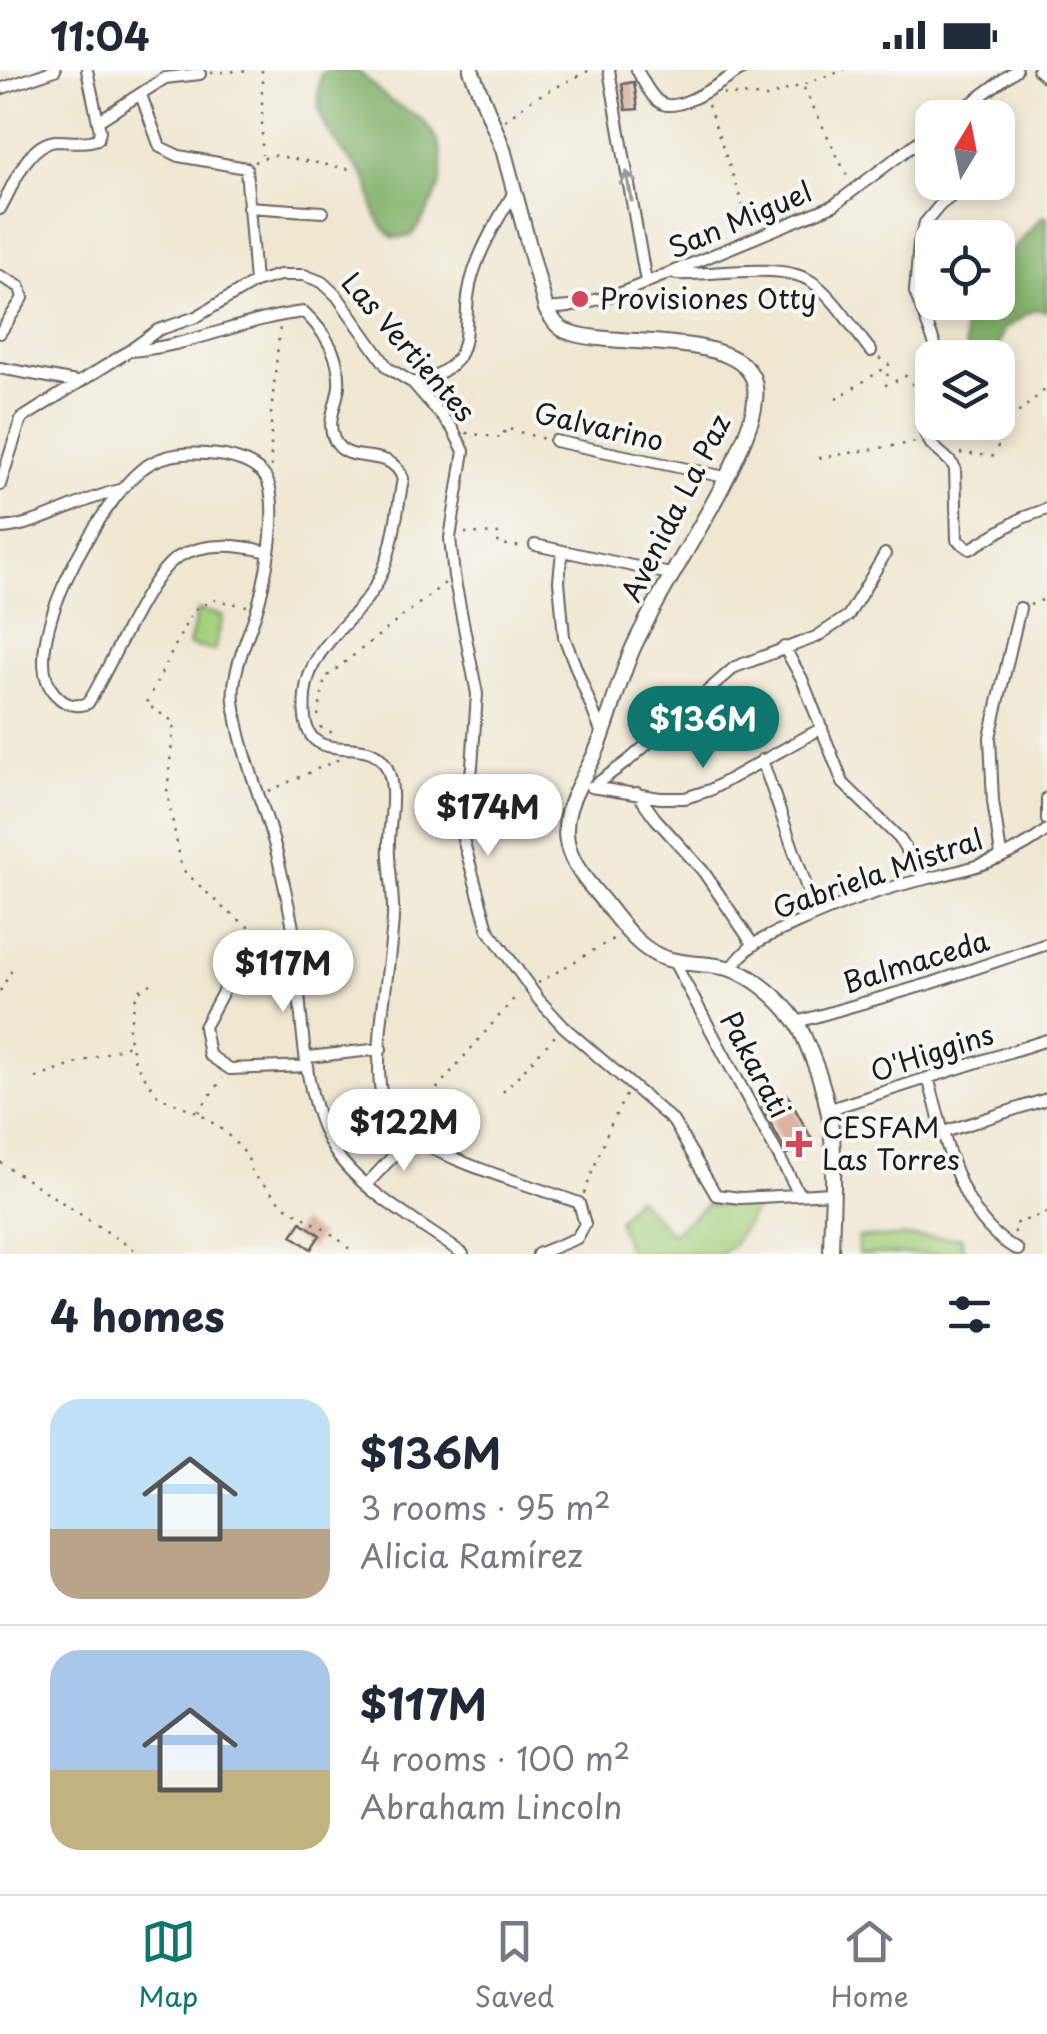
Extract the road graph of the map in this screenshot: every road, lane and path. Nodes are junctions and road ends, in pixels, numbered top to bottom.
1 (56, 70) edge
2 (87, 70) edge
3 (253, 70) edge
4 (262, 70) edge
5 (472, 70) edge
6 (590, 70) edge
7 (609, 70) edge
8 (637, 70) edge
9 (741, 70) edge
10 (845, 70) edge
11 (1016, 70) edge
12 (1038, 70) edge
13 (200, 74) joint
14 (1047, 78) edge
15 (803, 87) junction
16 (0, 89) edge
17 (141, 95) junction
18 (975, 100) edge
19 (98, 121) junction
20 (496, 128) junction
21 (915, 144) edge
22 (262, 157) junction
23 (246, 168) junction
24 (350, 169) dead end
25 (854, 191) junction
26 (512, 194) junction
27 (947, 200) edge
28 (248, 207) junction
29 (0, 209) edge
30 (324, 212) dead end
31 (754, 236) junction
32 (671, 274) junction
33 (0, 276) edge
34 (255, 282) junction
35 (646, 282) junction
36 (546, 310) junction
37 (281, 314) junction
38 (0, 333) edge
39 (933, 340) edge
40 (870, 351) joint
41 (129, 352) junction
42 (889, 366) junction
43 (0, 368) edge
44 (77, 382) junction
45 (414, 383) junction
46 (915, 388) edge
47 (1047, 388) edge
48 (836, 400) dead end
49 (470, 434) dead end
50 (928, 440) joint
51 (555, 442) joint
52 (938, 451) junction
53 (819, 458) dead end
54 (725, 477) junction
55 (0, 484) edge
56 (120, 490) junction
57 (272, 490) junction
58 (1047, 509) edge
59 (0, 528) edge
60 (450, 538) junction
61 (535, 545) joint
62 (562, 550) junction
63 (269, 552) junction
64 (885, 554) dead end
65 (670, 574) junction
66 (454, 576) junction
67 (1047, 598) edge
68 (1020, 608) joint
69 (258, 609) junction
70 (784, 646) junction
71 (316, 725) dead end
72 (822, 728) junction
73 (602, 734) junction
74 (363, 748) junction
75 (762, 760) junction
76 (585, 787) junction
77 (636, 792) junction
78 (258, 796) junction
79 (1047, 798) edge
80 (1047, 820) edge
81 (1047, 830) edge
82 (1001, 855) junction
83 (925, 879) junction
84 (816, 914) junction
85 (293, 931) junction
86 (627, 931) junction
87 (258, 934) junction
88 (752, 943) junction
89 (1047, 944) edge
90 (673, 960) junction
91 (732, 969) junction
92 (12, 970) dead end
93 (232, 975) joint
94 (151, 984) dead end
95 (532, 986) junction
96 (0, 992) edge
97 (798, 1022) junction
98 (564, 1027) junction
99 (1047, 1040) edge
100 (130, 1044) junction
101 (381, 1048) junction
102 (308, 1061) junction
103 (230, 1068) junction
104 (36, 1078) dead end
105 (928, 1078) junction
106 (631, 1085) junction
107 (502, 1092) dead end
108 (1047, 1099) edge
109 (830, 1109) junction
110 (198, 1112) junction
111 (944, 1132) junction
112 (416, 1138) junction
113 (0, 1162) edge
114 (367, 1184) junction
115 (798, 1192) junction
116 (832, 1193) junction
117 (579, 1203) junction
118 (1047, 1213) edge
119 (1014, 1224) dead end
120 (1018, 1250) dead end
121 (141, 1254) edge
122 (354, 1254) edge
123 (463, 1254) edge
124 (538, 1254) edge
125 (831, 1254) edge

1 - 16 street
2 - 19 street
3 - 13 path
4 - 22 path
5 - 20 street
6 - 20 path
35 -> 7 street
8 - 9 street
10 - 15 path
11 - 18 street
12 - 14 street
13 - 17 street
15 - 25 path
15 - 31 path
17 - 19 street
17 - 23 street
19 - 29 street
20 - 26 street
21 - 25 street, San Miguel
22 - 23 path
22 - 24 path
23 - 28 street
25 - 31 street, San Miguel
26 - 36 street
26 - 45 street
27 - 39 street
28 - 30 street
28 - 34 street
31 - 32 street, San Miguel
32 - 35 street, San Miguel
32 - 40 street
33 - 38 street
34 - 41 street
34 - 45 street, Las Vertientes
35 - 36 street, San Miguel
36 - 54 street, Avenida La Paz
37 - 41 street
37 - 57 path
37 - 74 street
40 - 42 path
41 - 44 street
42 - 46 path
42 - 48 path
43 - 44 street
44 - 55 street
45 - 60 street, Las Vertientes
47 - 52 path
49 - 51 path, Galvarino
50 - 52 street
50 - 53 path
51 - 54 street, Galvarino
52 - 58 street
54 - 65 street, Avenida La Paz
56 - 57 street
56 - 59 street
56 - 63 street
57 - 63 street
60 - 61 path
60 - 66 street, Las Vertientes
61 - 62 street
62 - 65 street
62 - 73 street
63 - 69 street
64 - 70 street
65 - 73 street, Avenida La Paz
66 - 71 path
66 - 95 street, Las Vertientes
67 - 68 path
68 - 82 street
69 - 78 street
69 - 87 path
70 - 72 street
70 - 76 street
72 - 75 street
72 - 83 street
73 - 76 street, Avenida La Paz
74 - 78 path
74 - 101 street
75 - 77 street
75 - 84 street
76 - 77 street
76 - 86 street, Avenida La Paz
77 - 88 street
78 - 85 street
79 - 80 street
81 - 82 street, Gabriela Mistral
82 - 83 street, Gabriela Mistral
83 - 84 street, Gabriela Mistral
84 - 88 street, Gabriela Mistral
85 - 87 path
85 - 102 street
86 - 90 street, Avenida La Paz
86 - 95 path
87 - 93 path
88 - 91 street, Gabriela Mistral
89 - 97 street, Balmaceda
90 - 91 street
90 - 115 street, Pakarati
91 - 97 street
92 - 96 path
93 - 103 street
94 - 100 path
95 - 98 street, Las Vertientes
95 - 112 path
97 - 109 street
98 - 106 street, Las Vertientes
98 - 107 path
99 - 105 street, O'Higgins
100 - 104 path
100 - 110 path
101 - 102 street
101 - 112 street
102 - 103 street
102 - 114 street
103 - 110 path
105 - 109 street, O'Higgins
105 - 111 street
106 - 115 street, Las Vertientes
106 - 117 path
108 - 111 street
109 - 116 street
110 - 122 path
111 - 120 street
112 - 114 street
112 - 117 street
113 - 121 path
114 - 123 street
115 - 116 street, Las Vertientes
116 - 125 street
117 - 124 street
118 - 119 path

